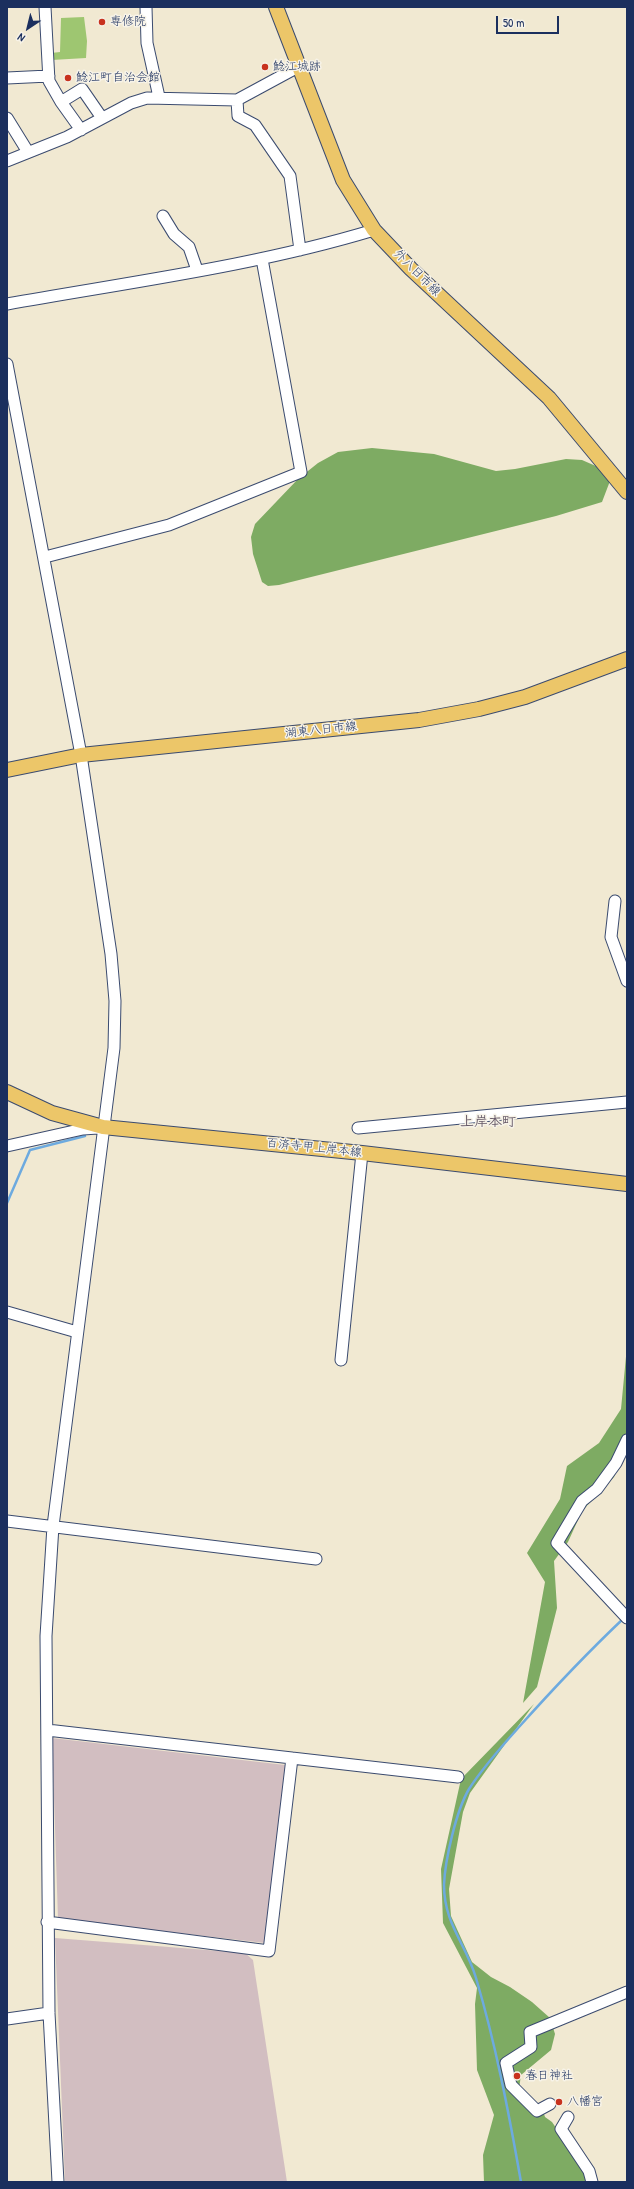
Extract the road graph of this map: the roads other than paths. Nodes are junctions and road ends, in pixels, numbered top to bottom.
1 (45, 7) edge
2 (146, 7) edge
3 (276, 7) edge
4 (298, 68) junction
5 (49, 76) junction
6 (7, 78) edge
7 (159, 97) junction
8 (237, 100) junction
9 (61, 102) junction
10 (7, 118) edge
11 (102, 118) junction
12 (81, 130) junction
13 (28, 152) junction
14 (7, 161) edge
15 (163, 216) dead end
16 (374, 230) junction
17 (300, 250) junction
18 (262, 259) junction
19 (197, 270) junction
20 (7, 304) edge
21 (7, 364) edge
22 (626, 490) edge
23 (45, 557) junction
24 (627, 659) edge
25 (81, 755) junction
26 (7, 770) edge
27 (615, 902) dead end
28 (627, 981) edge
29 (7, 1092) edge
30 (627, 1102) edge
31 (103, 1127) junction
32 (358, 1128) dead end
33 (7, 1146) edge
34 (362, 1153) junction
35 (627, 1184) edge
36 (7, 1312) edge
37 (77, 1332) junction
38 (340, 1360) dead end
39 (627, 1440) edge
40 (7, 1520) edge
41 (53, 1526) junction
42 (316, 1559) dead end
43 (627, 1618) edge
44 (47, 1730) junction
45 (292, 1758) junction
46 (458, 1777) dead end
47 (47, 1922) junction
48 (627, 1992) edge
49 (49, 2013) junction
50 (7, 2019) edge
51 (550, 2104) dead end
52 (568, 2117) dead end
53 (58, 2182) edge
54 (592, 2182) edge

1 - 5 street
2 - 7 street
3 - 4 main road, 外八日市線
4 - 8 street
4 - 16 main road, 外八日市線
5 - 6 street
5 - 9 street
7 - 8 street
7 - 11 street
8 - 17 street
9 - 11 street
9 - 12 street
10 - 13 street
11 - 12 street
12 - 13 street
13 - 14 street
15 - 19 street
16 - 17 street
16 - 22 main road, 外八日市線
17 - 18 street
18 - 19 street
18 - 23 street
19 - 20 street
21 - 23 street
23 - 25 street
24 - 25 main road, 湖東八日市線
25 - 26 main road, 湖東八日市線
25 - 31 street
27 - 28 street
29 - 31 main road, 百済寺甲上岸本線
30 - 32 street
31 - 33 street
31 - 34 main road, 百済寺甲上岸本線
31 - 37 street
34 - 35 main road, 百済寺甲上岸本線
34 - 38 street
36 - 37 street
37 - 41 street
39 - 43 street
40 - 41 street
41 - 42 street
41 - 44 street
44 - 45 street
44 - 47 street
45 - 46 street
45 - 47 street
47 - 49 street
48 - 51 street
49 - 50 street
49 - 53 street
52 - 54 street

